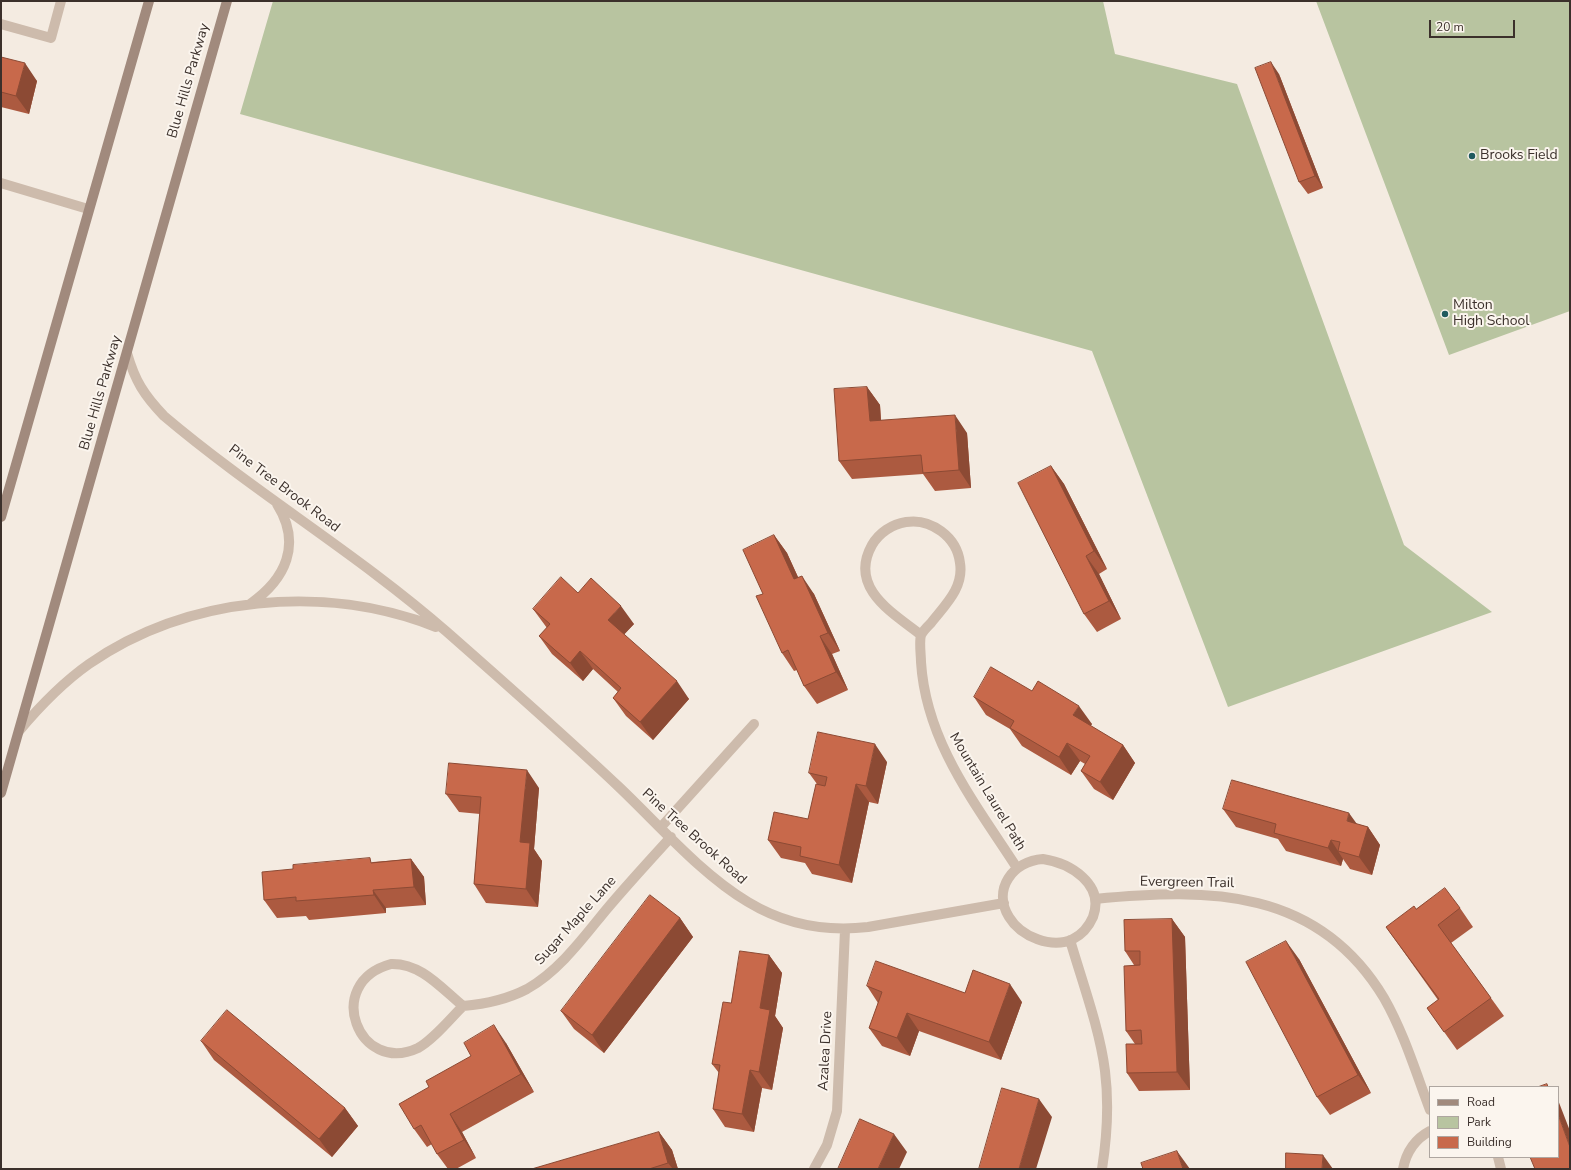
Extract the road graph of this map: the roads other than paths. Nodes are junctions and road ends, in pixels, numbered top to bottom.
1 (61, 1) edge
2 (149, 1) edge
3 (227, 1) edge
4 (1, 24) edge
5 (1, 183) edge
6 (88, 209) junction
7 (127, 353) junction
8 (275, 500) junction
9 (1, 517) edge
10 (248, 606) junction
11 (445, 631) junction
12 (921, 635) junction
13 (754, 724) dead end
14 (18, 732) junction
15 (1, 793) edge
16 (661, 827) junction
17 (671, 837) junction
18 (1017, 868) junction
19 (1095, 899) junction
20 (1004, 903) junction
21 (845, 930) junction
22 (1070, 940) junction
23 (463, 1006) junction
24 (1429, 1107) edge
25 (1429, 1132) edge
26 (1498, 1158) edge
27 (814, 1169) edge
28 (1102, 1169) edge
29 (1403, 1169) edge
30 (1501, 1169) edge

1 - 4 street
2 - 6 main road
3 - 7 main road, Blue Hills Parkway
5 - 6 street
6 - 9 main road
7 - 8 street, Pine Tree Brook Road
7 - 14 main road, Blue Hills Parkway
8 - 10 street
8 - 11 street, Pine Tree Brook Road
10 - 11 street, Pine Tree Brook Road
10 - 14 street, Pine Tree Brook Road
11 - 16 street, Pine Tree Brook Road
12 - 12 street
12 - 18 street, Mountain Laurel Path
13 - 16 street
14 - 15 main road, Blue Hills Parkway
16 - 17 street, Pine Tree Brook Road
17 - 21 street, Pine Tree Brook Road
17 - 23 street, Sugar Maple Lane
18 - 19 street
18 - 20 street
19 - 22 street
19 - 24 street, Evergreen Trail
20 - 21 street, Pine Tree Brook Road
20 - 22 street
21 - 27 street, Azalea Drive
22 - 28 street
23 - 23 street
25 - 29 street
26 - 30 street

